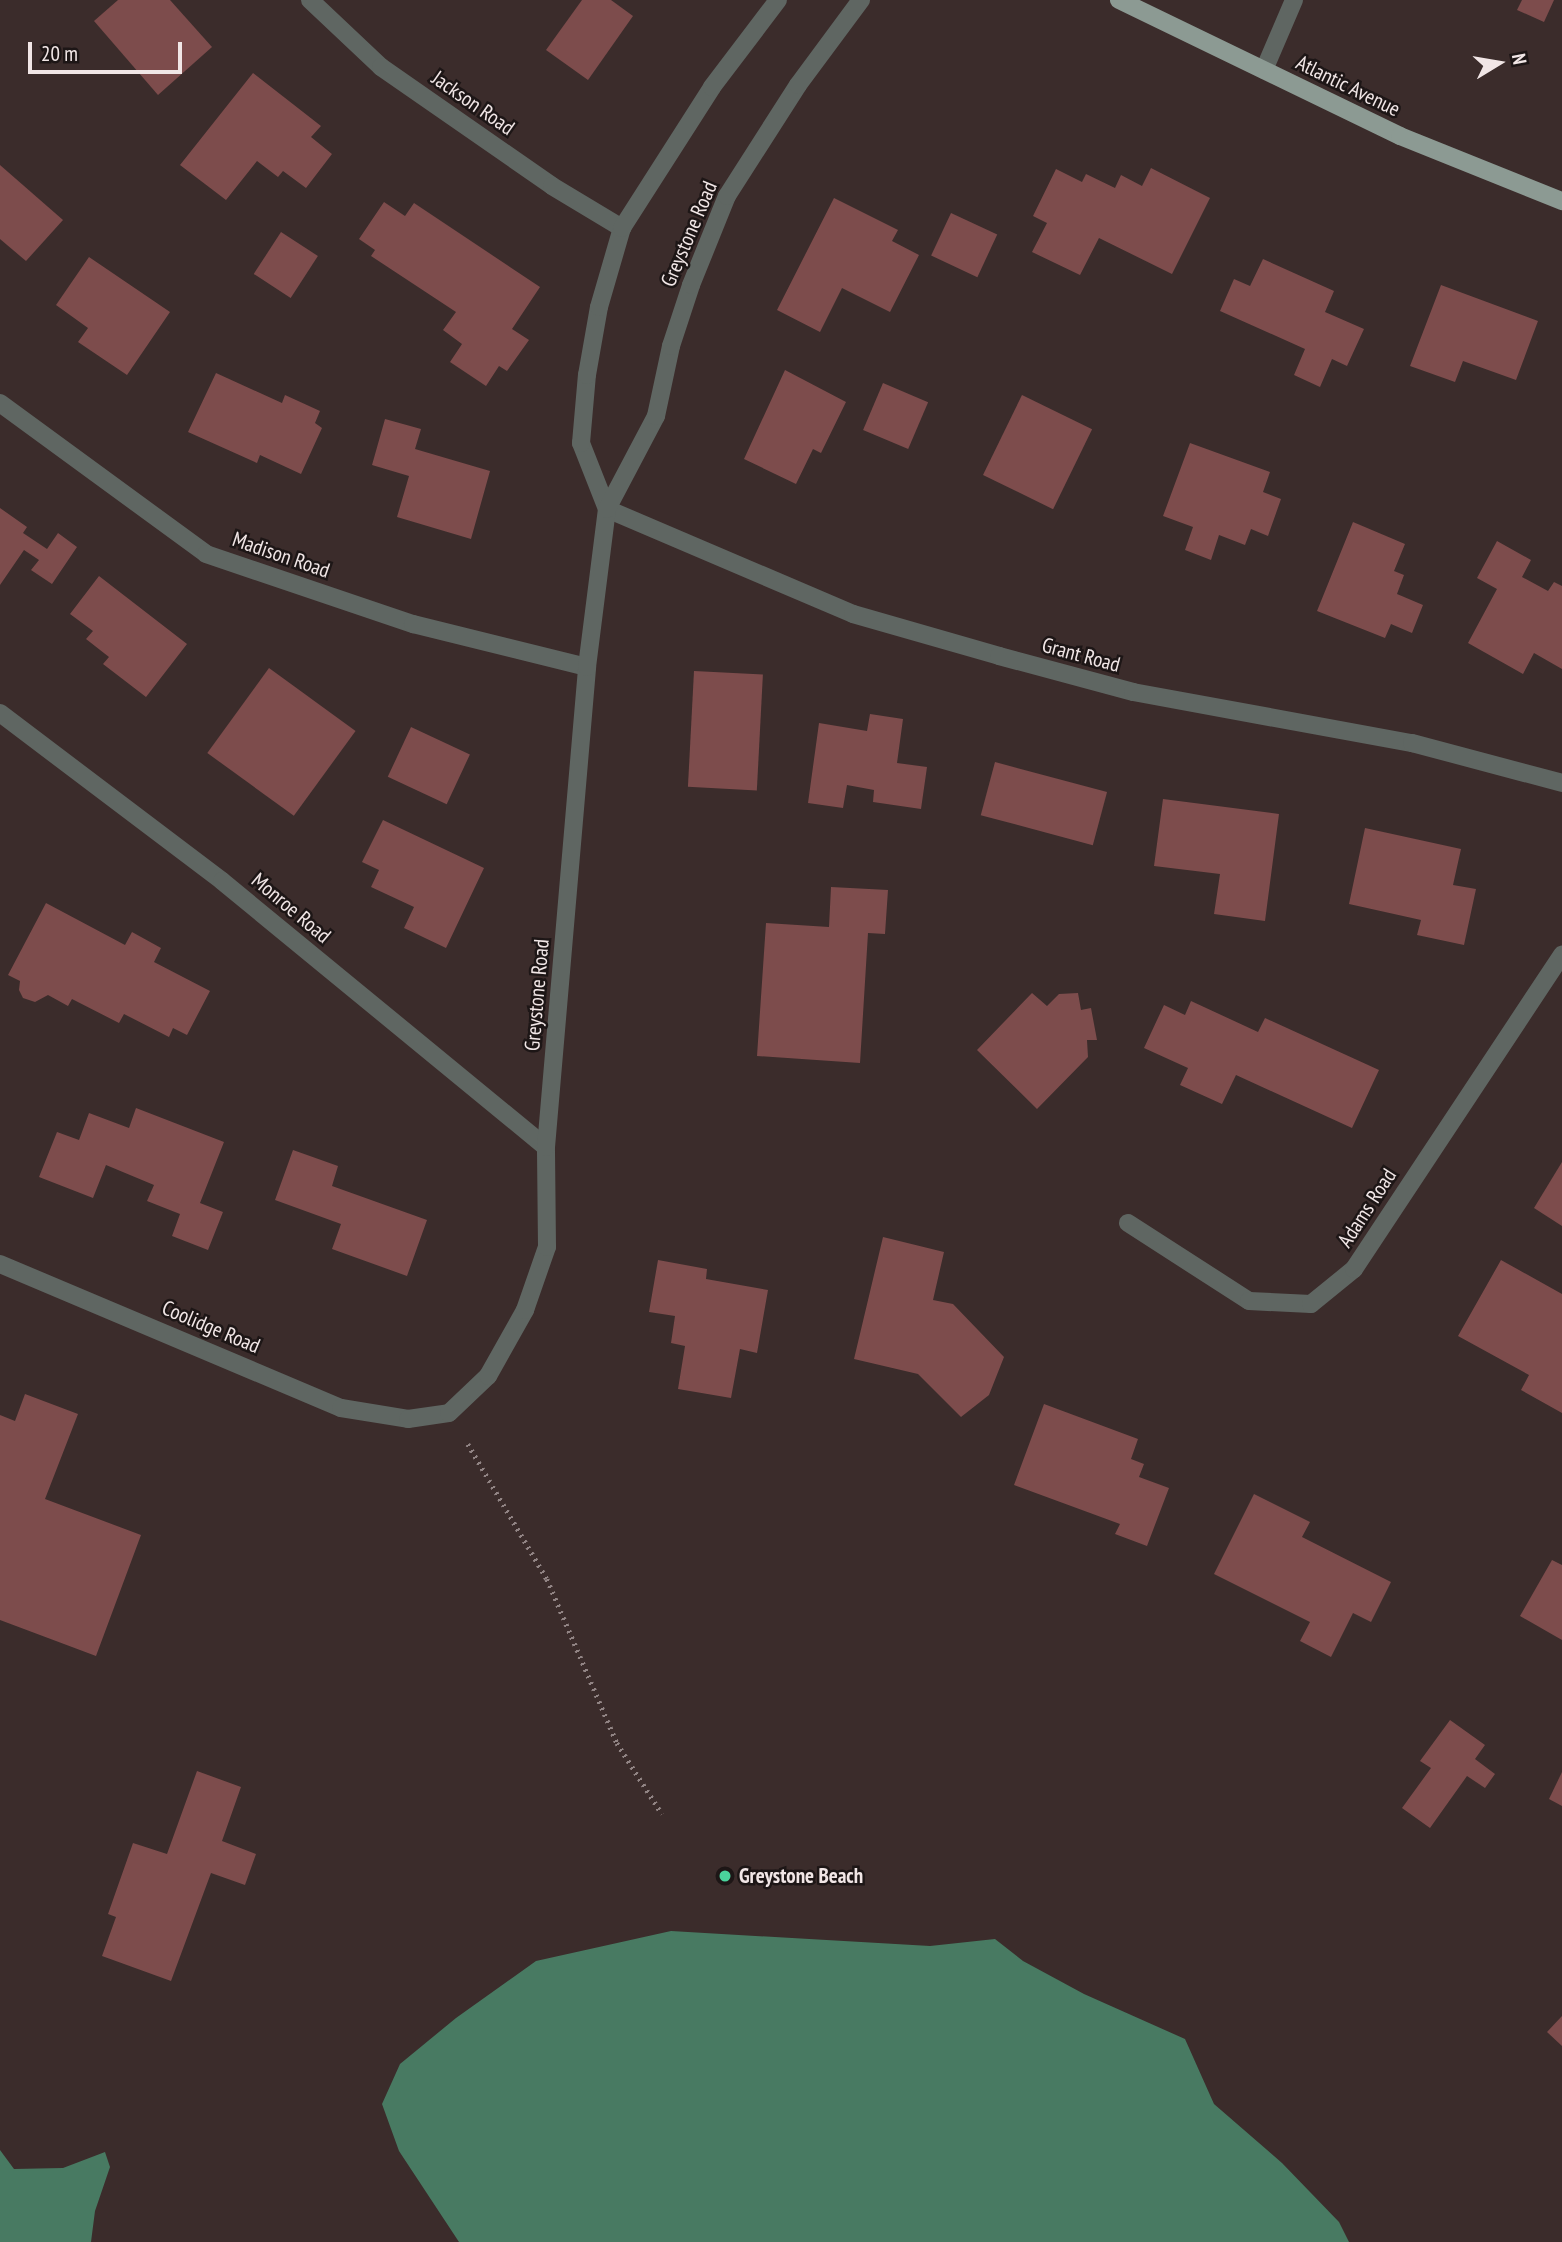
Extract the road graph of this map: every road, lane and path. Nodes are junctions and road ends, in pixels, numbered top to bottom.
1 (310, 0) edge
2 (778, 0) edge
3 (861, 0) edge
4 (1118, 0) edge
5 (1294, 0) edge
6 (1264, 70) junction
7 (1562, 201) edge
8 (622, 228) junction
9 (0, 403) edge
10 (607, 509) junction
11 (587, 667) junction
12 (0, 713) edge
13 (1562, 783) edge
14 (1562, 955) edge
15 (546, 1147) junction
16 (1128, 1223) dead end
17 (0, 1264) edge
18 (449, 1413) junction
19 (662, 1814) dead end

1 - 8 street, Jackson Road
2 - 8 street, Greystone Road
3 - 10 street, Greystone Road
4 - 6 main road, Atlantic Avenue
5 - 6 street
6 - 7 main road, Atlantic Avenue
8 - 10 street, Greystone Road
9 - 11 street, Madison Road
10 - 11 street, Greystone Road
10 - 13 street, Grant Road
11 - 15 street, Greystone Road
12 - 15 street, Monroe Road
14 - 16 street, Adams Road
15 - 18 street, Greystone Road
17 - 18 street, Coolidge Road
18 - 19 path

